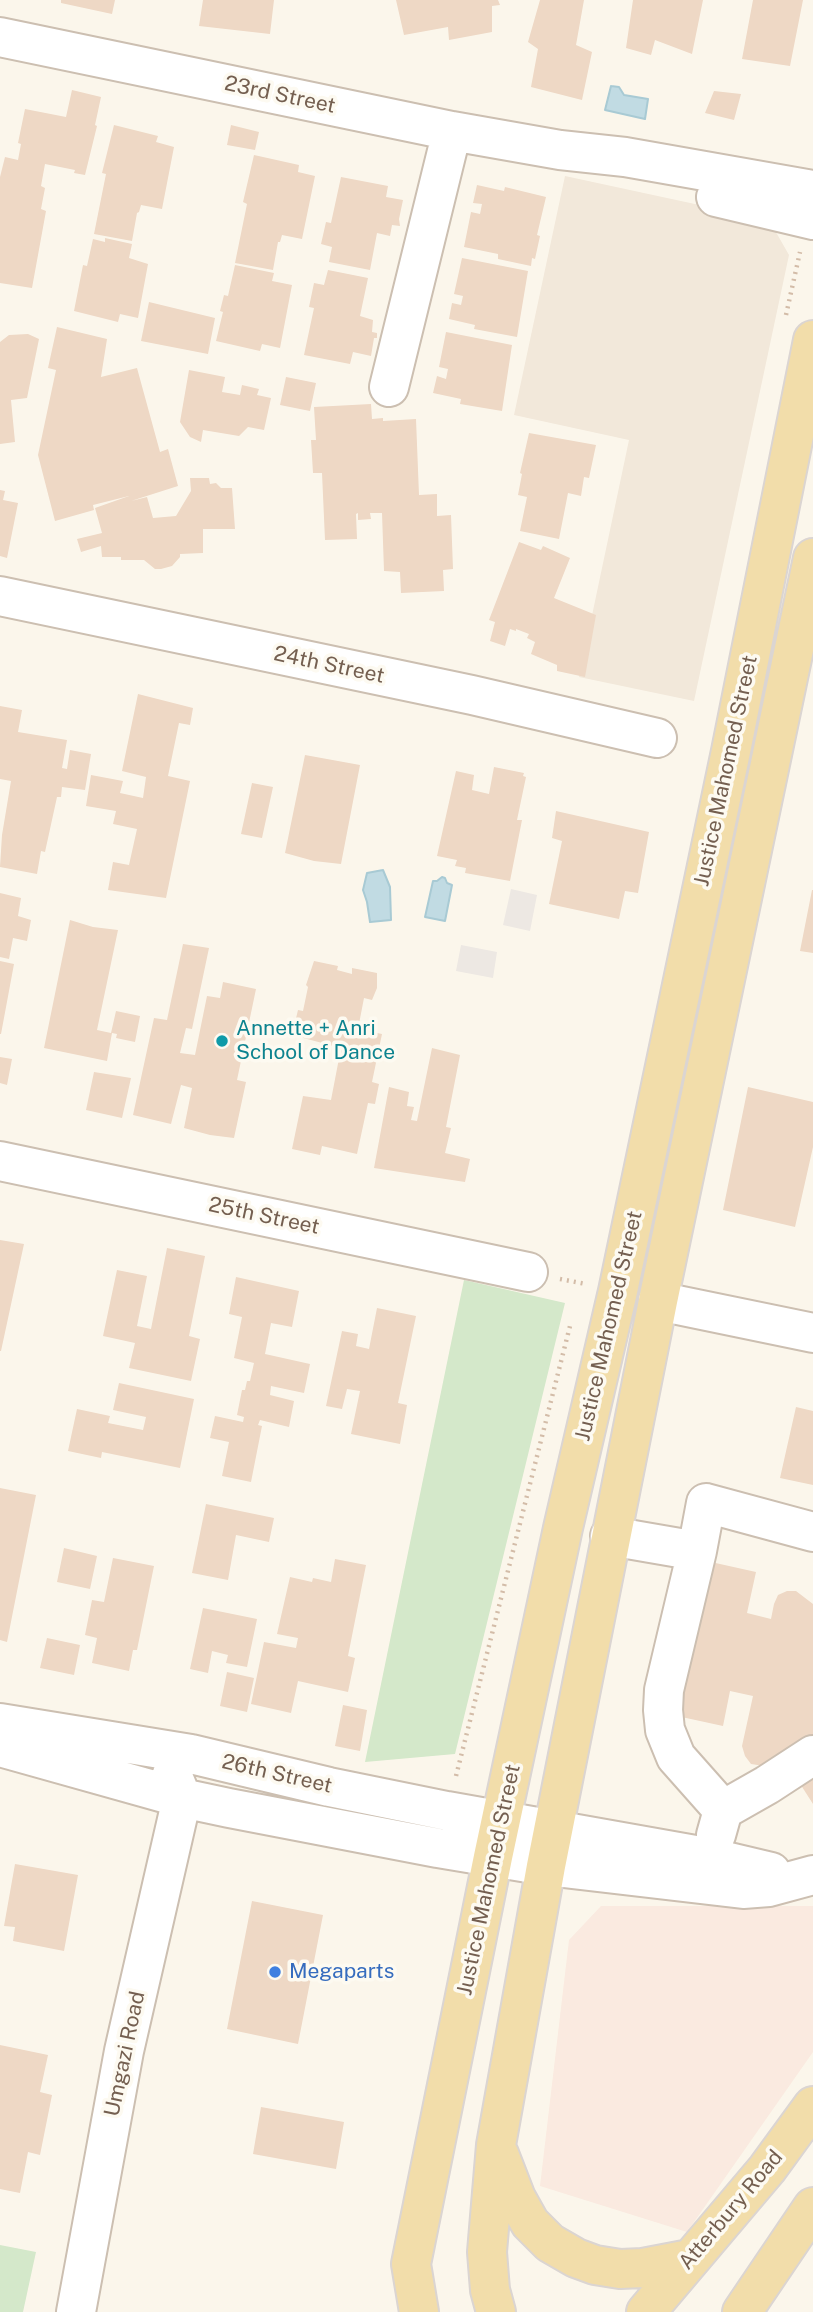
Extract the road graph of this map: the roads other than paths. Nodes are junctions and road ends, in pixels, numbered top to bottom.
1 (0, 37) edge
2 (452, 131) junction
3 (811, 210) edge
4 (798, 333) edge
5 (389, 387) dead end
6 (813, 558) edge
7 (0, 596) edge
8 (657, 738) dead end
9 (0, 1161) edge
10 (528, 1272) dead end
11 (658, 1301) junction
12 (813, 1333) edge
13 (813, 1532) edge
14 (611, 1536) junction
15 (696, 1551) junction
16 (0, 1723) edge
17 (0, 1747) edge
18 (151, 1748) junction
19 (813, 1755) edge
20 (239, 1765) junction
21 (182, 1798) junction
22 (723, 1810) junction
23 (501, 1820) junction
24 (553, 1828) junction
25 (493, 1857) junction
26 (546, 1866) junction
27 (710, 1872) junction
28 (804, 1878) edge
29 (813, 2106) edge
30 (496, 2145) junction
31 (813, 2207) edge
32 (690, 2259) junction
33 (411, 2264) junction
34 (76, 2312) edge
35 (399, 2312) edge
36 (419, 2312) edge
37 (496, 2312) edge
38 (646, 2312) edge
39 (742, 2312) edge

1 - 2 street, 23rd Street
2 - 3 street, 23rd Street
2 - 5 street
4 - 23 main road, Justice Mahomed Street
6 - 11 main road, Justice Mahomed Street
7 - 8 street, 24th Street
9 - 10 street, 25th Street
11 - 12 street
11 - 14 main road, Justice Mahomed Street
13 - 15 street
14 - 15 street
14 - 24 main road, Justice Mahomed Street
15 - 22 street
16 - 18 street, 26th Street
17 - 21 street, 26th Street
18 - 20 street, 26th Street
18 - 21 street
19 - 22 street
20 - 21 street
20 - 23 street, 26th Street
21 - 25 street, 26th Street
21 - 34 street, Umgazi Road
22 - 27 street
23 - 24 street, 26th Street
23 - 25 main road, Justice Mahomed Street
24 - 26 main road, Justice Mahomed Street
24 - 27 street, 26th Street
25 - 26 street, 26th Street
25 - 33 main road, Justice Mahomed Street
26 - 27 street, 26th Street
26 - 30 main road, Justice Mahomed Street
27 - 28 street
29 - 32 main road, Atterbury Road
30 - 32 main road
30 - 37 main road, Justice Mahomed Street
31 - 39 main road
32 - 38 main road, Atterbury Road
33 - 35 main road
33 - 36 main road, Justice Mahomed Street

